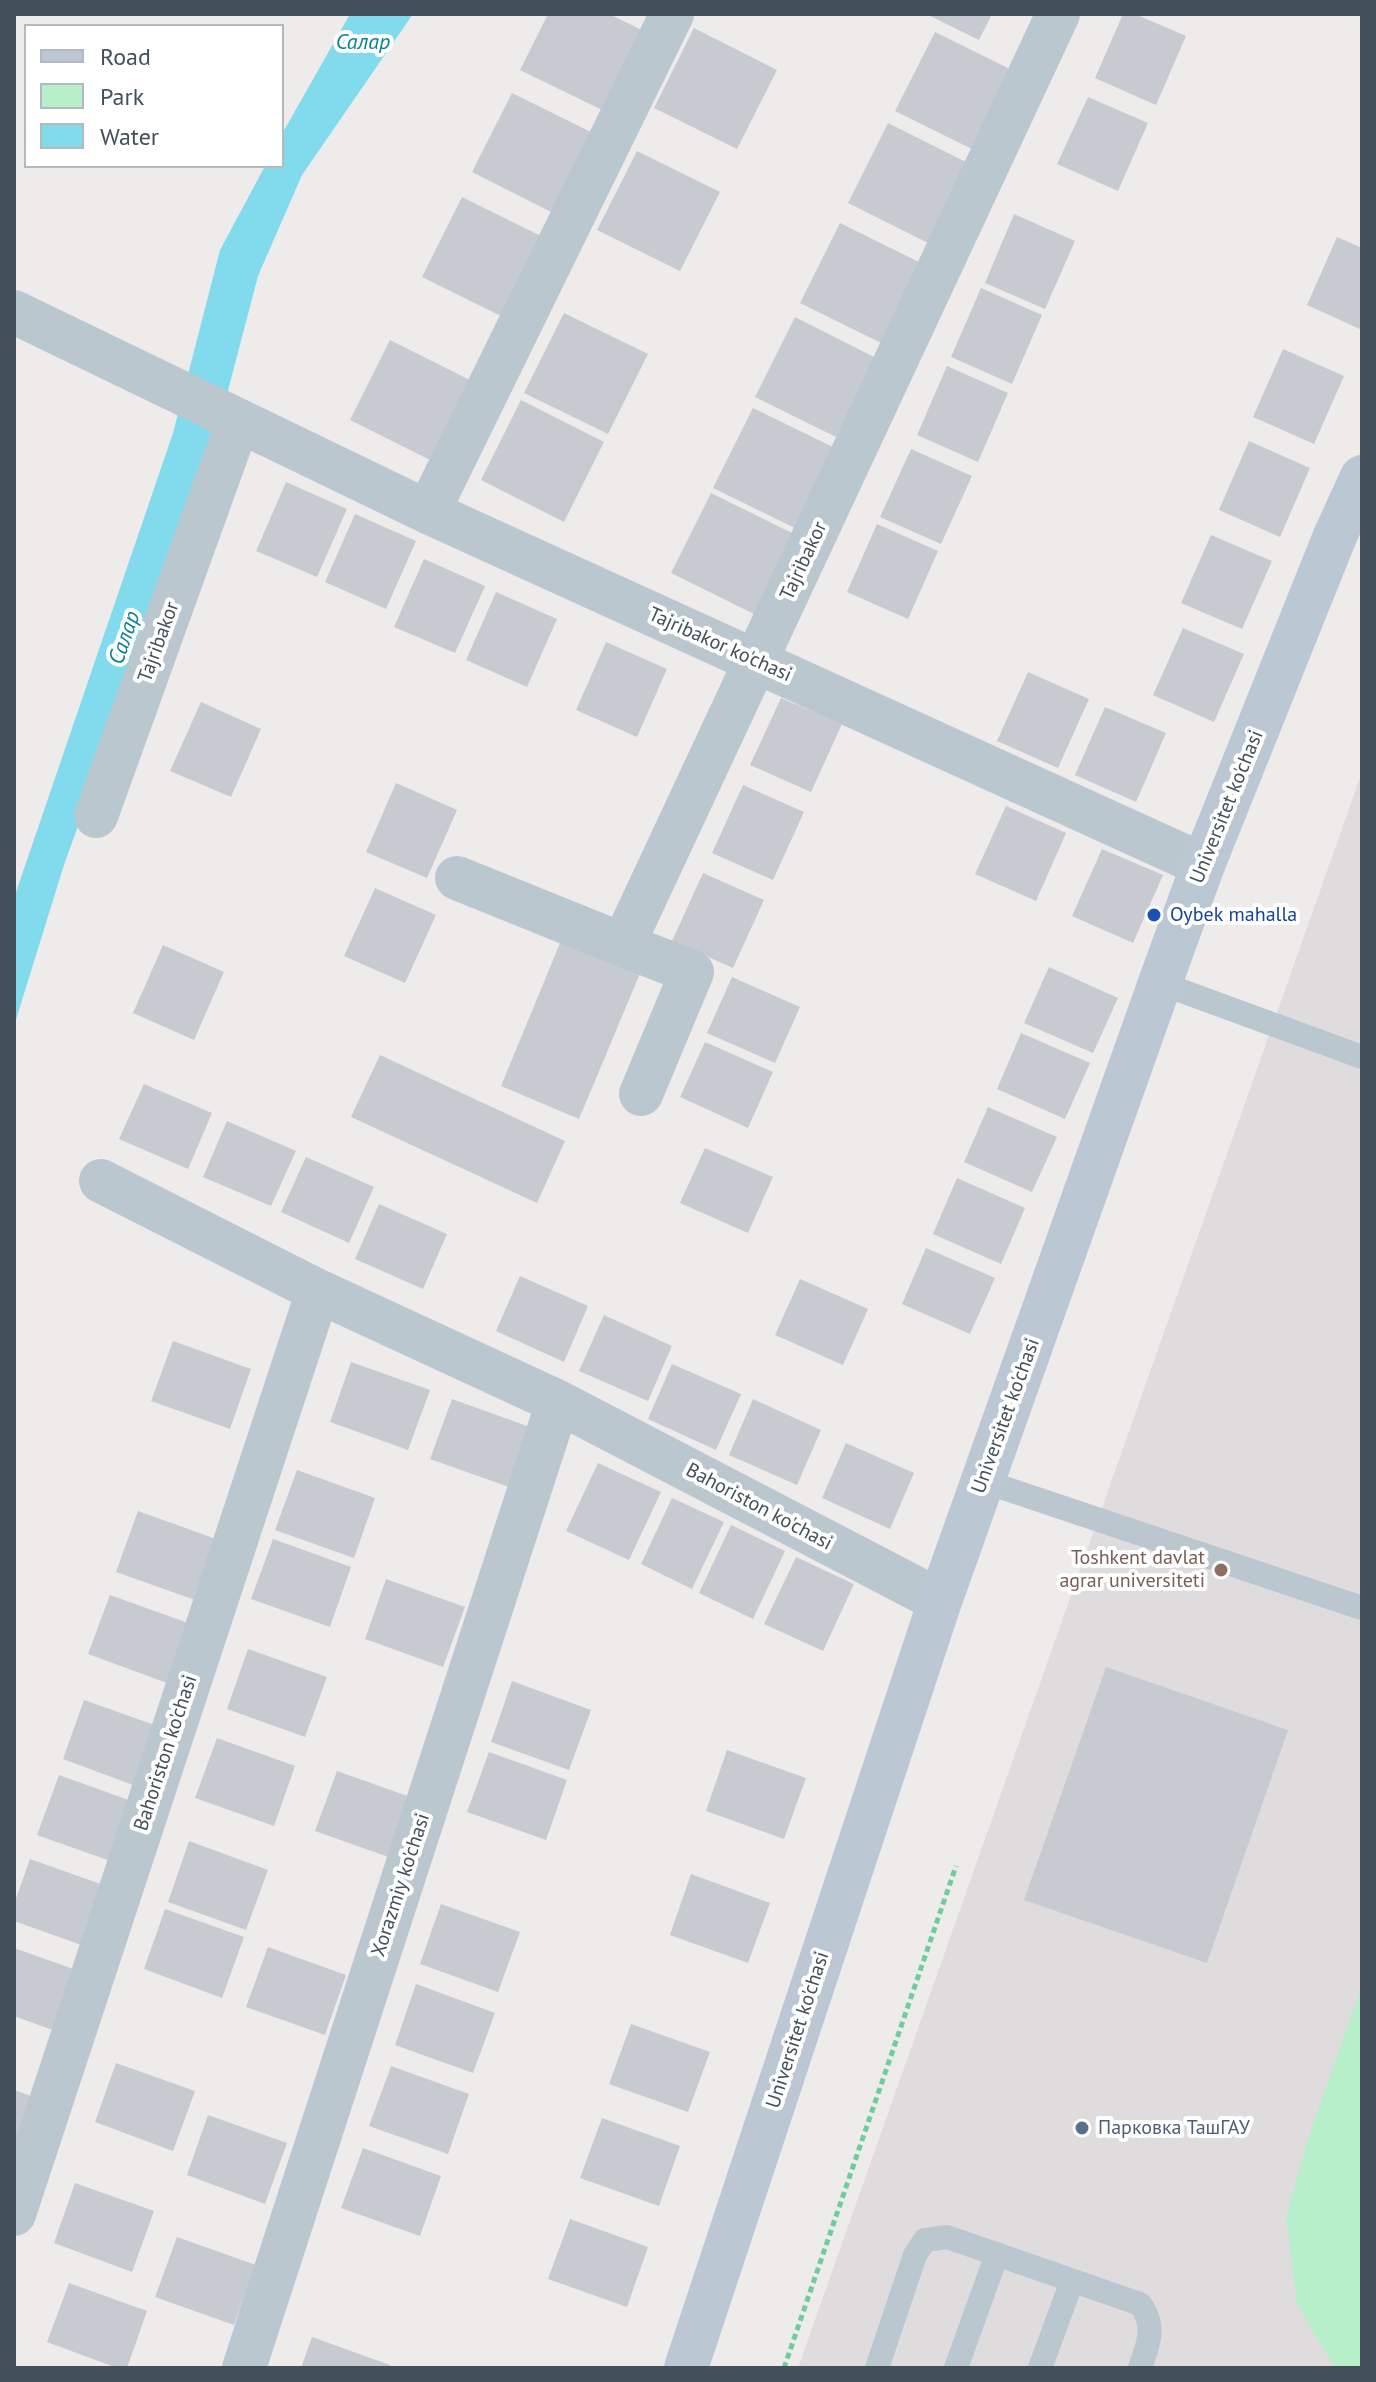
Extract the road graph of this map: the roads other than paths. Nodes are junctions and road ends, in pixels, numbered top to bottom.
1 (672, 14) edge
2 (1058, 14) edge
3 (14, 312) edge
4 (238, 422) junction
5 (1362, 477) edge
6 (428, 512) junction
7 (757, 661) junction
8 (96, 816) dead end
9 (1203, 865) junction
10 (457, 878) dead end
11 (623, 945) junction
12 (1160, 983) junction
13 (1362, 1057) edge
14 (641, 1094) dead end
15 (101, 1181) dead end
16 (318, 1291) junction
17 (558, 1402) junction
18 (983, 1481) junction
19 (940, 1601) junction
20 (1362, 1608) edge
21 (14, 2214) edge
22 (997, 2254) junction
23 (1072, 2281) junction
24 (244, 2368) edge
25 (686, 2368) edge
26 (877, 2368) edge
27 (956, 2368) edge
28 (1040, 2368) edge
29 (1140, 2368) edge

1 - 6 street
2 - 7 street, Tajribakor
3 - 4 street, Tajribakor ko'chasi
4 - 6 street, Tajribakor ko'chasi
4 - 8 street, Tajribakor
5 - 9 main road, Universitet ko'chasi
6 - 7 street, Tajribakor ko'chasi
7 - 9 street, Tajribakor ko'chasi
7 - 11 street, Tajribakor
9 - 12 main road, Universitet ko'chasi
10 - 11 street
11 - 14 street
12 - 13 lane
12 - 18 main road, Universitet ko'chasi
15 - 16 street, Bahoriston ko'chasi
16 - 17 street, Bahoriston ko'chasi
16 - 21 street, Bahoriston ko'chasi
17 - 19 street, Bahoriston ko'chasi
17 - 24 street, Xorazmiy ko'chasi
18 - 19 main road, Universitet ko'chasi
18 - 20 lane
19 - 25 main road, Universitet ko'chasi
22 - 23 lane
22 - 26 lane
22 - 27 lane
23 - 28 lane
23 - 29 lane

